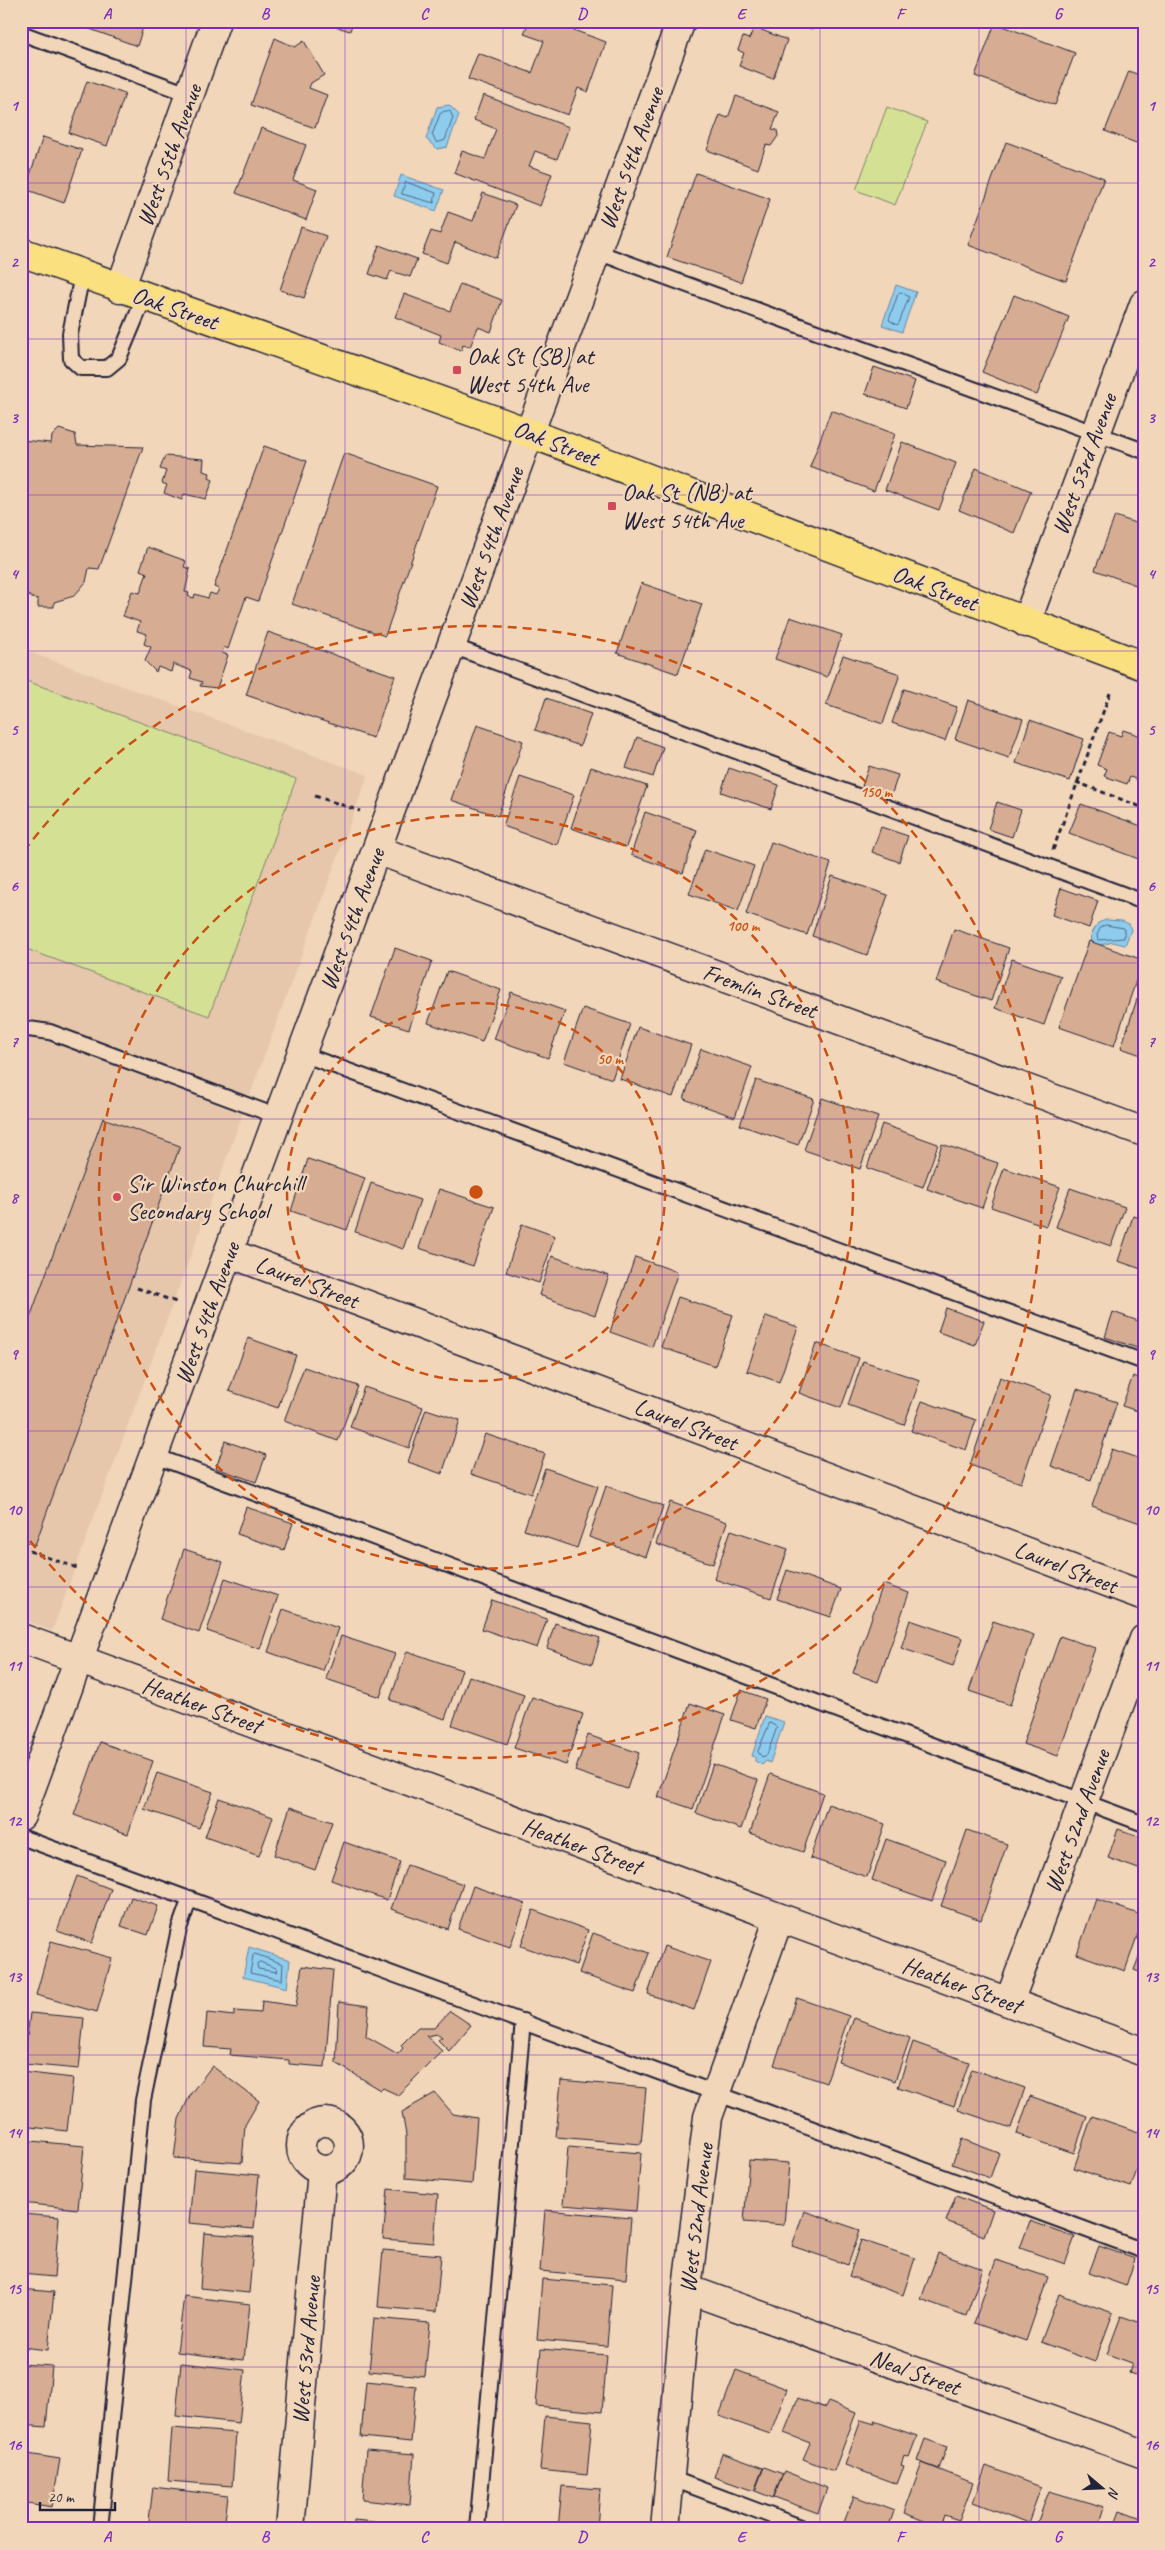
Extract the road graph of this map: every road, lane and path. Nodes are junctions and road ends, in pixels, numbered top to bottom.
1 (216, 21) edge
2 (681, 21) edge
3 (21, 33) edge
4 (191, 95) junction
5 (21, 252) edge
6 (597, 252) junction
7 (82, 275) junction
8 (132, 293) junction
9 (1144, 304) edge
10 (529, 433) junction
11 (1096, 433) junction
12 (1144, 450) edge
13 (1026, 623) junction
14 (452, 646) junction
15 (1144, 666) edge
16 (1110, 693) dead end
17 (1076, 782) junction
18 (315, 796) dead end
19 (1144, 798) edge
20 (1142, 807) edge
21 (360, 811) dead end
22 (377, 850) junction
23 (1047, 866) junction
24 (1144, 902) edge
25 (21, 1028) edge
26 (302, 1054) junction
27 (280, 1117) junction
28 (1144, 1132) edge
29 (229, 1253) junction
30 (137, 1288) dead end
31 (179, 1303) dead end
32 (1144, 1362) edge
33 (155, 1456) junction
34 (21, 1548) edge
35 (80, 1569) dead end
36 (1144, 1596) edge
37 (21, 1638) edge
38 (1144, 1639) edge
39 (80, 1660) junction
40 (1084, 1802) junction
41 (21, 1816) edge
42 (1144, 1824) edge
43 (21, 1837) edge
44 (190, 1898) junction
45 (779, 1918) junction
46 (1009, 2002) junction
47 (523, 2021) junction
48 (1144, 2052) edge
49 (715, 2091) junction
50 (322, 2171) dead end
51 (1144, 2251) edge
52 (686, 2289) junction
53 (1144, 2454) edge
54 (670, 2478) junction
55 (100, 2529) edge
56 (290, 2529) edge
57 (477, 2529) edge
58 (665, 2529) edge
59 (806, 2529) edge

1 - 4 street, West 55th Avenue
2 - 6 street, West 54th Avenue
3 - 4 lane
4 - 8 street, West 55th Avenue
5 - 7 main road, Oak Street
6 - 10 street, West 54th Avenue
6 - 11 lane
7 - 8 main road, Oak Street
7 - 8 lane
8 - 10 main road, Oak Street
9 - 11 street, West 53rd Avenue
10 - 13 main road, Oak Street
10 - 14 street, West 54th Avenue
11 - 12 lane
11 - 13 street, West 53rd Avenue
13 - 15 main road, Oak Street
14 - 22 street, West 54th Avenue
14 - 23 lane
16 - 17 path
17 - 20 path
17 - 23 path
18 - 21 path
19 - 20 path
22 - 26 street, West 54th Avenue
22 - 28 street, Fremlin Street
23 - 24 lane
25 - 27 lane
26 - 27 street, West 54th Avenue
26 - 32 lane
27 - 29 street, West 54th Avenue
29 - 33 street, West 54th Avenue
29 - 36 street, Laurel Street
30 - 31 path
33 - 39 street, West 54th Avenue
33 - 40 lane
34 - 35 path
37 - 39 street, Heather Street
38 - 40 street, West 52nd Avenue
39 - 41 street, West 54th Avenue
39 - 45 street, Heather Street
40 - 42 lane
40 - 46 street, West 52nd Avenue
43 - 44 lane
44 - 47 lane
44 - 55 lane
45 - 46 street, Heather Street
45 - 49 street, West 52nd Avenue
46 - 48 street, Heather Street
47 - 49 lane
47 - 57 lane
49 - 51 lane
49 - 52 street, West 52nd Avenue
50 - 56 street, West 53rd Avenue
52 - 53 street, Neal Street
52 - 54 street, West 52nd Avenue
54 - 58 street, West 52nd Avenue
54 - 59 lane

